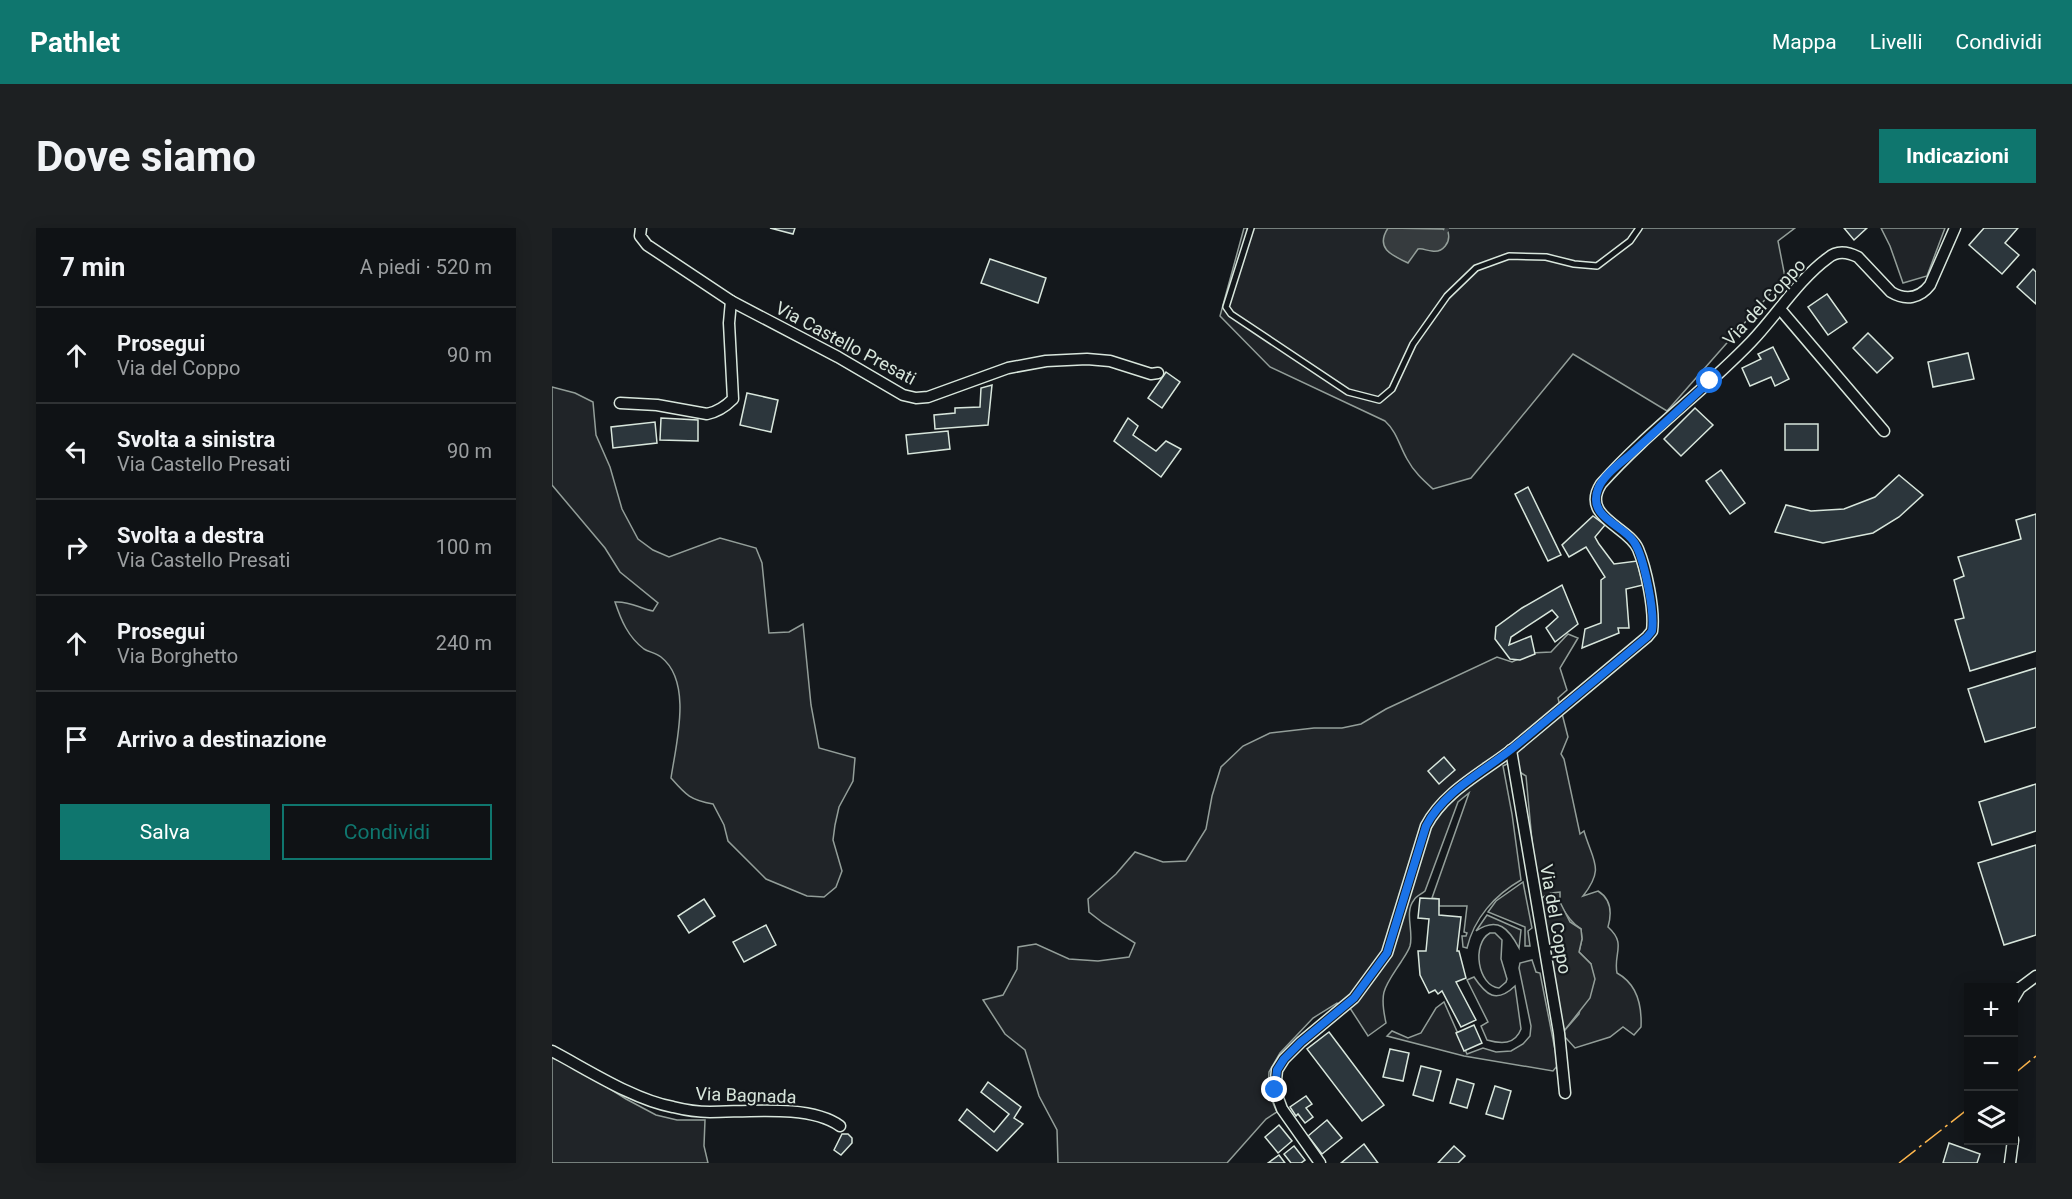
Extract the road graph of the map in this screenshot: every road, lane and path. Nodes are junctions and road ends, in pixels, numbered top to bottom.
1 (641, 228) edge
2 (1251, 228) edge
3 (1639, 228) edge
4 (1955, 228) edge
5 (731, 301) junction
6 (1780, 309) junction
7 (1158, 373) dead end
8 (620, 403) dead end
9 (1884, 431) dead end
10 (1511, 750) junction
11 (2036, 976) edge
12 (2018, 991) edge
13 (552, 1051) edge
14 (1565, 1093) dead end
15 (840, 1126) dead end
16 (2012, 1145) edge
17 (1320, 1163) edge
18 (2010, 1163) edge

1 - 5 street, Via Castello Presati
2 - 3 lane
4 - 6 street, Via del Coppo
5 - 7 street, Via Castello Presati
5 - 8 street
6 - 9 street
6 - 10 street, Via del Coppo
10 - 14 street, Via del Coppo
10 - 17 street
11 - 12 street
13 - 15 street, Via Bagnada
16 - 18 street

